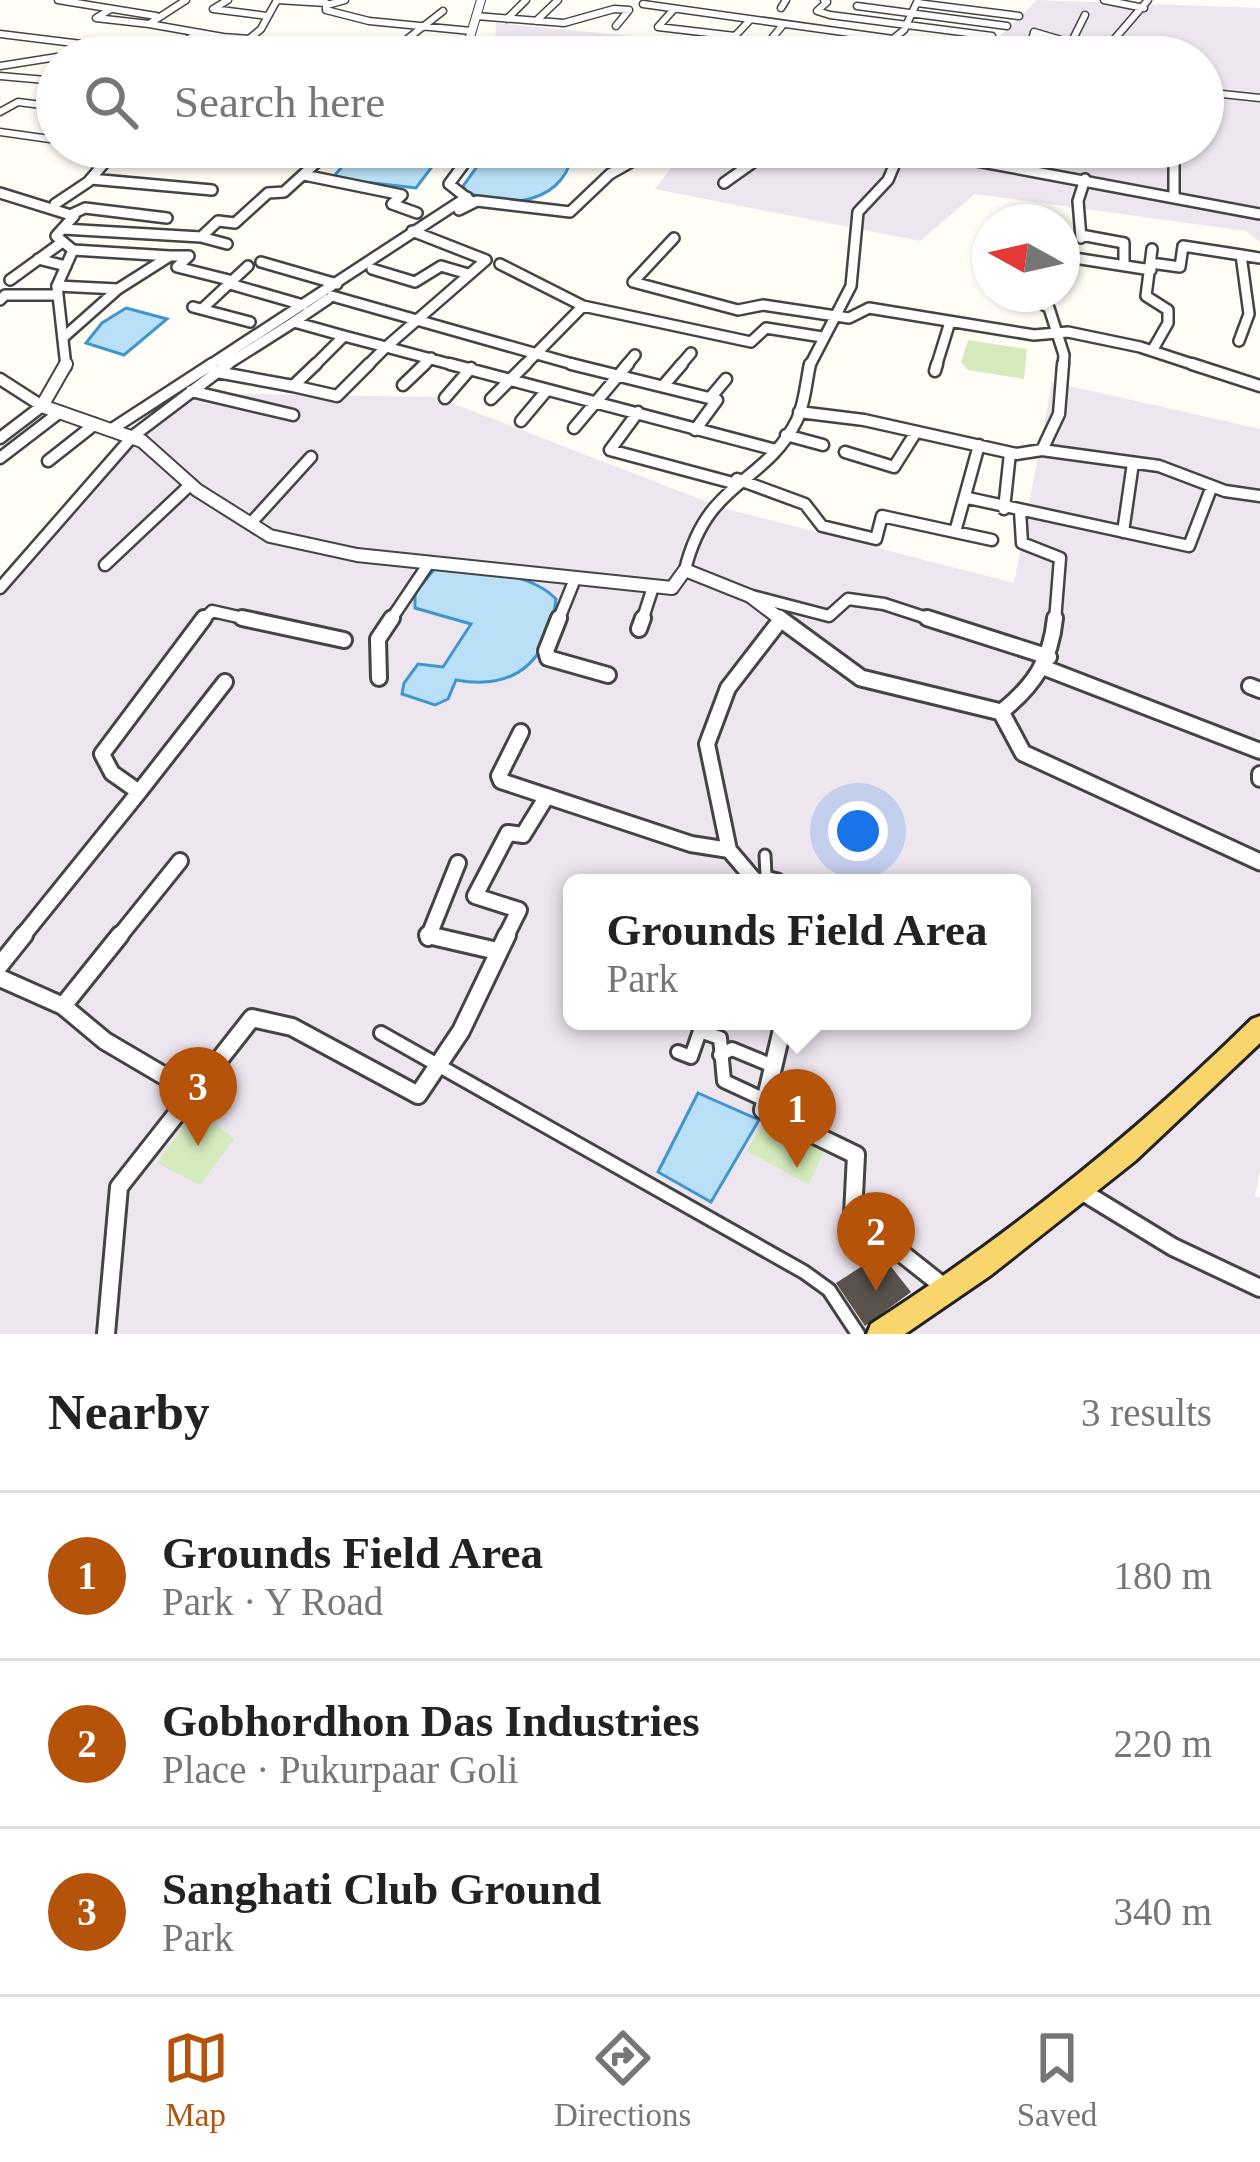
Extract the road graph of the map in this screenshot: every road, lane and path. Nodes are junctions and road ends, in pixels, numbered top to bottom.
1 (58, 0) edge
2 (202, 0) edge
3 (228, 0) edge
4 (277, 0) edge
5 (345, 0) edge
6 (481, 0) edge
7 (526, 0) edge
8 (558, 0) edge
9 (717, 0) edge
10 (824, 0) edge
11 (1104, 0) edge
12 (184, 1) edge
13 (917, 1) edge
14 (1011, 1) edge
15 (645, 2) edge
16 (1146, 4) edge
17 (327, 5) junction
18 (857, 6) dead end
19 (111, 9) junction
20 (674, 9) junction
21 (442, 10) dead end
22 (629, 10) junction
23 (911, 13) junction
24 (707, 14) junction
25 (1085, 15) dead end
26 (156, 16) junction
27 (267, 16) junction
28 (476, 16) junction
29 (1019, 16) junction
30 (507, 19) junction
31 (750, 20) junction
32 (536, 21) junction
33 (907, 22) junction
34 (148, 24) junction
35 (425, 26) junction
36 (616, 26) dead end
37 (782, 26) junction
38 (1006, 26) junction
39 (471, 31) junction
40 (197, 33) junction
41 (0, 34) edge
42 (13, 36) junction
43 (193, 36) edge
44 (213, 36) edge
45 (251, 36) edge
46 (412, 36) edge
47 (470, 36) edge
48 (774, 36) edge
49 (972, 36) edge
50 (995, 36) edge
51 (1074, 36) edge
52 (1118, 36) edge
53 (36, 39) edge
54 (0, 44) edge
55 (36, 47) edge
56 (36, 59) edge
57 (10, 62) junction
58 (0, 66) edge
59 (0, 76) edge
60 (36, 79) edge
61 (1224, 94) edge
62 (1260, 98) edge
63 (36, 103) edge
64 (0, 112) edge
65 (0, 133) edge
66 (36, 137) edge
67 (100, 168) edge
68 (312, 168) edge
69 (461, 168) edge
70 (621, 168) edge
71 (745, 168) edge
72 (893, 168) edge
73 (1025, 168) edge
74 (1174, 168) edge
75 (304, 175) junction
76 (91, 178) junction
77 (1085, 179) junction
78 (724, 183) dead end
79 (212, 190) dead end
80 (1174, 195) junction
81 (2, 197) edge
82 (470, 200) junction
83 (55, 204) junction
84 (417, 213) dead end
85 (73, 214) junction
86 (1260, 214) edge
87 (167, 218) dead end
88 (417, 232) junction
89 (206, 238) junction
90 (674, 238) dead end
91 (66, 240) junction
92 (226, 244) dead end
93 (1152, 249) dead end
94 (1241, 255) junction
95 (170, 256) junction
96 (188, 256) junction
97 (1080, 258) edge
98 (1260, 258) edge
99 (38, 259) junction
100 (261, 262) dead end
101 (500, 264) dead end
102 (1124, 264) junction
103 (66, 266) junction
104 (248, 266) dead end
105 (1151, 267) junction
106 (372, 268) junction
107 (468, 274) junction
108 (10, 280) dead end
109 (231, 283) junction
110 (337, 284) junction
111 (118, 290) junction
112 (57, 291) junction
113 (332, 296) junction
114 (0, 300) edge
115 (303, 305) junction
116 (583, 307) junction
117 (1050, 312) edge
118 (837, 315) junction
119 (415, 321) junction
120 (250, 322) dead end
121 (294, 322) junction
122 (950, 322) junction
123 (1246, 330) junction
124 (1054, 331) junction
125 (1260, 332) edge
126 (65, 336) junction
127 (344, 336) junction
128 (822, 337) junction
129 (1239, 340) dead end
130 (386, 347) junction
131 (1152, 351) junction
132 (534, 353) junction
133 (691, 353) dead end
134 (635, 355) dead end
135 (431, 358) junction
136 (471, 368) junction
137 (935, 371) dead end
138 (217, 372) junction
139 (620, 374) junction
140 (0, 379) edge
141 (508, 379) junction
142 (726, 379) dead end
143 (403, 385) dead end
144 (293, 386) junction
145 (663, 386) junction
146 (1260, 386) edge
147 (547, 390) junction
148 (191, 391) junction
149 (445, 398) dead end
150 (710, 398) junction
151 (491, 399) dead end
152 (597, 403) junction
153 (42, 406) junction
154 (60, 412) junction
155 (638, 412) junction
156 (799, 412) junction
157 (293, 415) dead end
158 (521, 421) dead end
159 (94, 424) junction
160 (574, 428) dead end
161 (112, 429) junction
162 (695, 430) junction
163 (916, 432) junction
164 (786, 435) junction
165 (133, 436) junction
166 (0, 438) edge
167 (823, 445) dead end
168 (979, 445) junction
169 (776, 450) junction
170 (1042, 450) junction
171 (845, 452) dead end
172 (1010, 453) junction
173 (311, 457) dead end
174 (0, 458) edge
175 (48, 461) dead end
176 (1133, 463) junction
177 (735, 481) junction
178 (191, 484) junction
179 (1212, 486) junction
180 (1260, 496) edge
181 (968, 498) junction
182 (1004, 509) junction
183 (1020, 512) junction
184 (251, 523) junction
185 (956, 532) junction
186 (1123, 532) junction
187 (992, 541) dead end
188 (429, 563) junction
189 (105, 565) dead end
190 (685, 571) junction
191 (575, 578) junction
192 (653, 586) junction
193 (0, 588) edge
194 (750, 596) junction
195 (779, 622) junction
196 (639, 629) dead end
197 (344, 640) dead end
198 (1047, 663) junction
199 (608, 675) dead end
200 (379, 678) dead end
201 (225, 682) dead end
202 (1001, 712) junction
203 (521, 732) dead end
204 (1260, 751) edge
205 (139, 791) junction
206 (547, 796) junction
207 (729, 850) junction
208 (765, 855) dead end
209 (180, 861) dead end
210 (1260, 862) edge
211 (458, 863) dead end
212 (749, 874) edge
213 (766, 874) edge
214 (497, 951) junction
215 (0, 965) edge
216 (0, 978) edge
217 (63, 1006) junction
218 (1260, 1027) edge
219 (782, 1030) edge
220 (381, 1033) dead end
221 (678, 1052) dead end
222 (720, 1054) junction
223 (439, 1065) junction
224 (772, 1066) junction
225 (195, 1094) junction
226 (766, 1100) junction
227 (1078, 1189) junction
228 (1260, 1288) edge
229 (949, 1291) junction
230 (106, 1334) edge
231 (858, 1334) edge
232 (881, 1334) edge

1 - 19 street
2 - 12 street
3 - 27 street
4 - 17 street
4 - 27 street
5 - 17 street
6 - 28 street
7 - 30 street
8 - 32 street
9 - 24 street
10 - 33 street
11 - 16 street
12 - 26 street
13 - 23 street
13 - 29 street
14 - 29 street
15 - 20 street
15 - 22 street
16 - 52 street
17 - 35 street
18 - 23 street
19 - 26 street
19 - 34 street
20 - 24 street
20 - 31 street
21 - 35 street
22 - 32 street
22 - 36 street
23 - 33 street
23 - 38 street
24 - 31 street
25 - 51 street
26 - 34 street
27 - 45 street
28 - 30 street
28 - 39 street
29 - 38 street
30 - 32 street
31 - 37 street
33 - 37 street
33 - 49 street
34 - 40 street
35 - 39 street
35 - 46 street
37 - 48 street
38 - 50 street
39 - 47 street
40 - 43 street
40 - 44 street
41 - 42 street
42 - 53 street
42 - 54 street
55 - 57 street
56 - 57 street
57 - 58 street
59 - 60 street
61 - 62 street
63 - 64 street
65 - 66 street
67 - 76 street
68 - 75 street
69 - 82 street
70 - 82 street
71 - 78 street
72 - 118 street
73 - 77 street
74 - 80 street
75 - 84 street
75 - 89 street
76 - 79 street
76 - 83 street
77 - 80 street
77 - 102 street
80 - 86 street
81 - 83 street
82 - 88 street
83 - 85 street
85 - 87 street
85 - 91 street
88 - 106 street
88 - 107 street
88 - 110 street
89 - 91 street
89 - 92 street
89 - 96 street
90 - 118 street
91 - 95 street
91 - 99 street
91 - 103 street
93 - 105 street
94 - 98 street
94 - 105 street
94 - 123 street
95 - 96 street
95 - 111 street
96 - 109 street
97 - 102 street
99 - 103 street
99 - 108 street
100 - 110 street
101 - 116 street
102 - 105 street
103 - 112 street
104 - 109 street
105 - 131 street
106 - 107 street
106 - 113 street
107 - 119 street
109 - 115 street
109 - 120 street
110 - 115 street
111 - 112 street
111 - 126 street
112 - 114 street
112 - 126 street
113 - 119 street
113 - 121 street
115 - 161 street
116 - 128 street
116 - 132 street
117 - 124 street
118 - 122 street
118 - 128 street
119 - 130 street
119 - 132 street
121 - 127 street
121 - 138 street
122 - 124 street
122 - 137 street
123 - 125 street
123 - 129 street
124 - 131 street
124 - 170 street
126 - 153 street
127 - 130 street
127 - 144 street
128 - 156 street
130 - 135 street
130 - 144 street
131 - 146 street
132 - 139 street
132 - 141 street
133 - 145 street
134 - 139 street
135 - 136 street
135 - 143 street
136 - 141 street
136 - 149 street
138 - 144 street
138 - 148 street
139 - 145 street
139 - 152 street
140 - 153 street
141 - 147 street
141 - 151 street
142 - 150 street
145 - 150 street
147 - 152 street
147 - 158 street
148 - 157 street
148 - 165 street
150 - 162 street
152 - 155 street
152 - 160 street
153 - 154 street
153 - 166 street
154 - 159 street
154 - 174 street
155 - 162 street
155 - 177 street
156 - 163 street
156 - 164 street
159 - 161 street
159 - 175 street
161 - 165 street
162 - 169 street
163 - 168 street
163 - 171 street
164 - 167 street
164 - 169 street
165 - 178 street
165 - 193 street
168 - 172 street
168 - 181 street
169 - 177 street
170 - 172 street
170 - 176 street
172 - 182 street
173 - 184 street
176 - 179 street
176 - 186 street
177 - 185 street
177 - 190 street
178 - 184 street
178 - 189 street
179 - 180 street
179 - 186 street
181 - 182 street
181 - 185 street
182 - 183 street
183 - 186 street
183 - 198 street
184 - 188 street
185 - 187 street
188 - 191 street
188 - 200 street
190 - 192 street
190 - 194 street
191 - 192 street
191 - 199 street
192 - 196 street
194 - 195 street
194 - 198 street
195 - 202 street
195 - 207 street
197 - 205 street
198 - 202 street
198 - 204 street
201 - 205 street
202 - 210 street
203 - 206 street
205 - 215 street
206 - 207 street
206 - 214 street
207 - 212 street
208 - 213 street
209 - 217 street
211 - 214 street
214 - 223 street
216 - 217 street
217 - 225 street
218 - 227 main road
219 - 224 street
220 - 223 street
221 - 222 street
222 - 224 street
222 - 226 street
223 - 225 street
223 - 231 street
224 - 226 street
225 - 230 street
226 - 229 street
227 - 228 street
227 - 229 main road
229 - 232 main road

